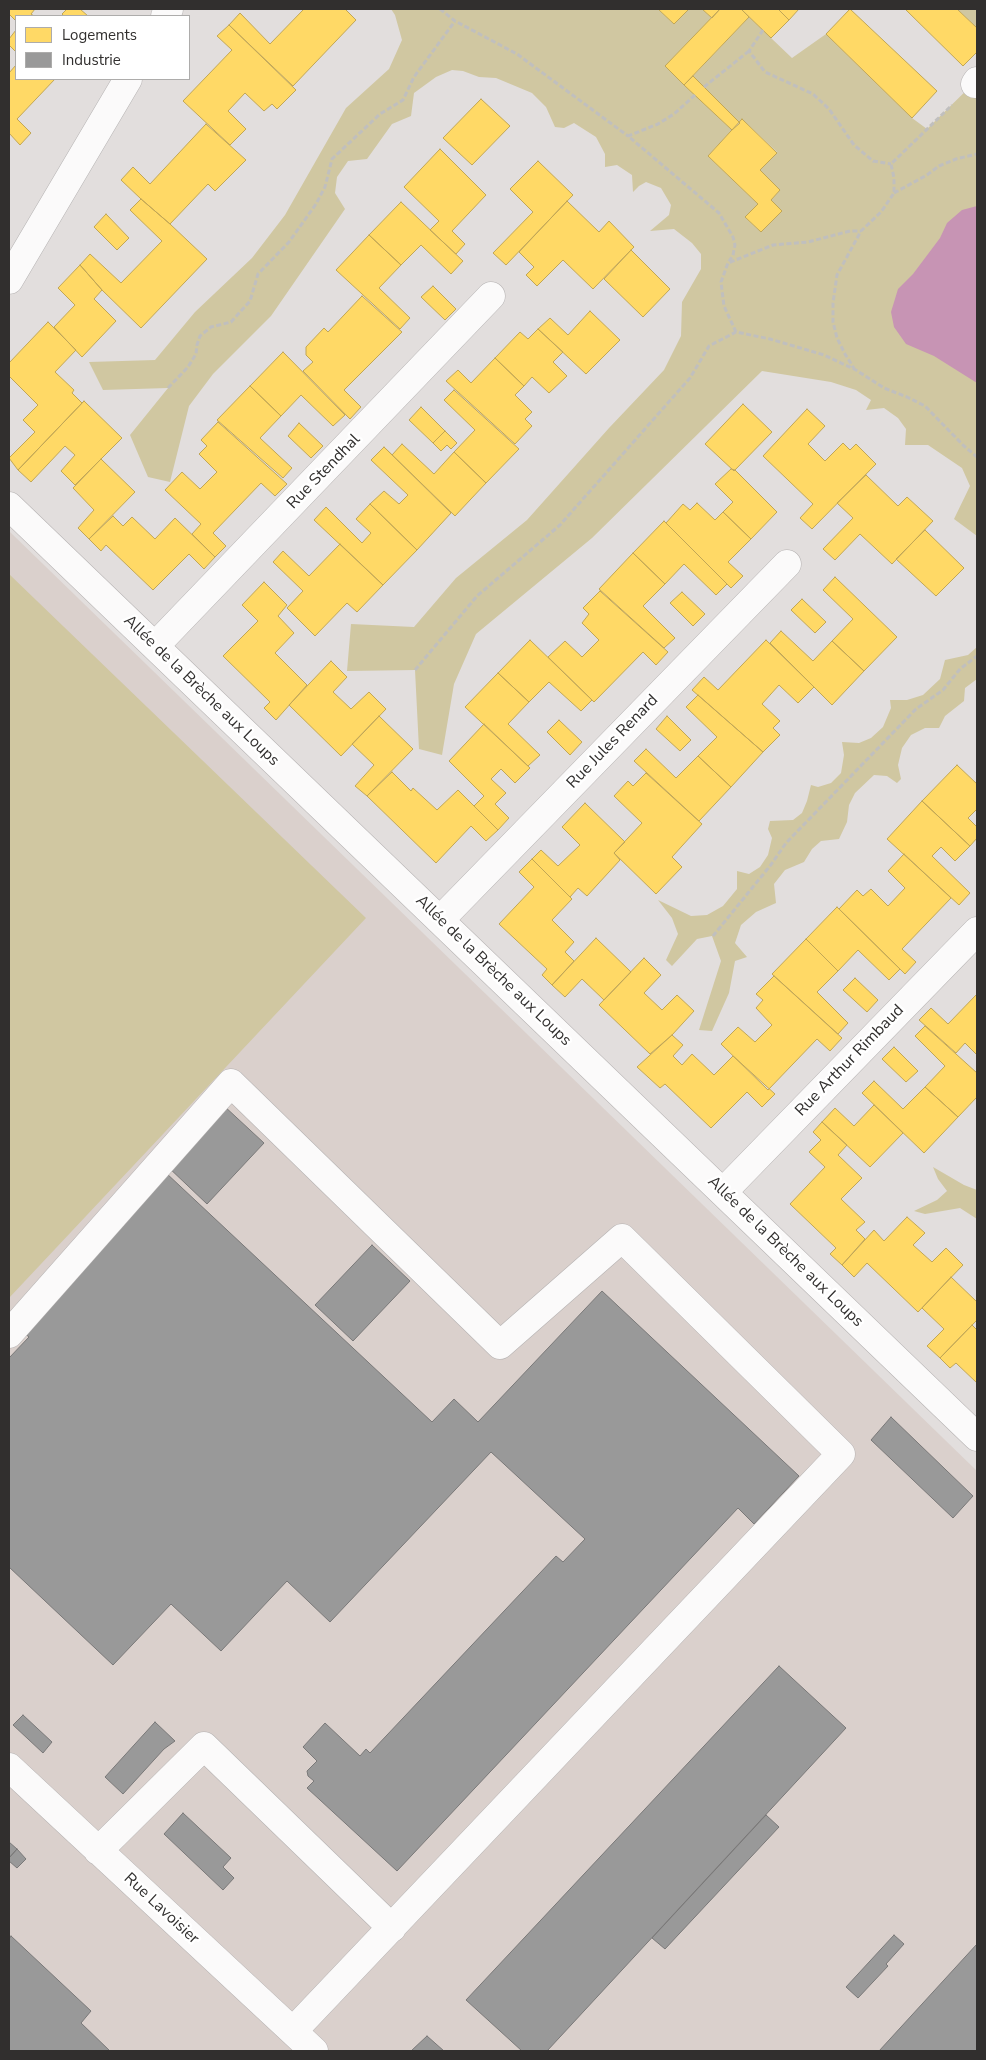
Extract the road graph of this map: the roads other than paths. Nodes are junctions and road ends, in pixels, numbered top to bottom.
1 (127, 80) edge
2 (9, 280) edge
3 (491, 296) dead end
4 (9, 506) edge
5 (787, 564) dead end
6 (155, 646) junction
7 (440, 920) junction
8 (977, 931) edge
9 (723, 1192) junction
10 (9, 1334) edge
11 (977, 1437) edge
12 (9, 1767) edge
13 (98, 1850) junction
14 (392, 1928) junction
15 (293, 2031) junction
16 (314, 2051) edge

1 - 2 street
3 - 6 street, Rue Stendhal
4 - 6 street, Allée de la Brèche aux Loups
5 - 7 street, Rue Jules Renard
6 - 7 street, Allée de la Brèche aux Loups
7 - 9 street, Allée de la Brèche aux Loups
8 - 9 street, Rue Arthur Rimbaud
9 - 11 street, Allée de la Brèche aux Loups
10 - 14 street
12 - 13 street, Rue Lavoisier
13 - 14 street
13 - 15 street, Rue Lavoisier
14 - 15 street
15 - 16 street, Rue Lavoisier

